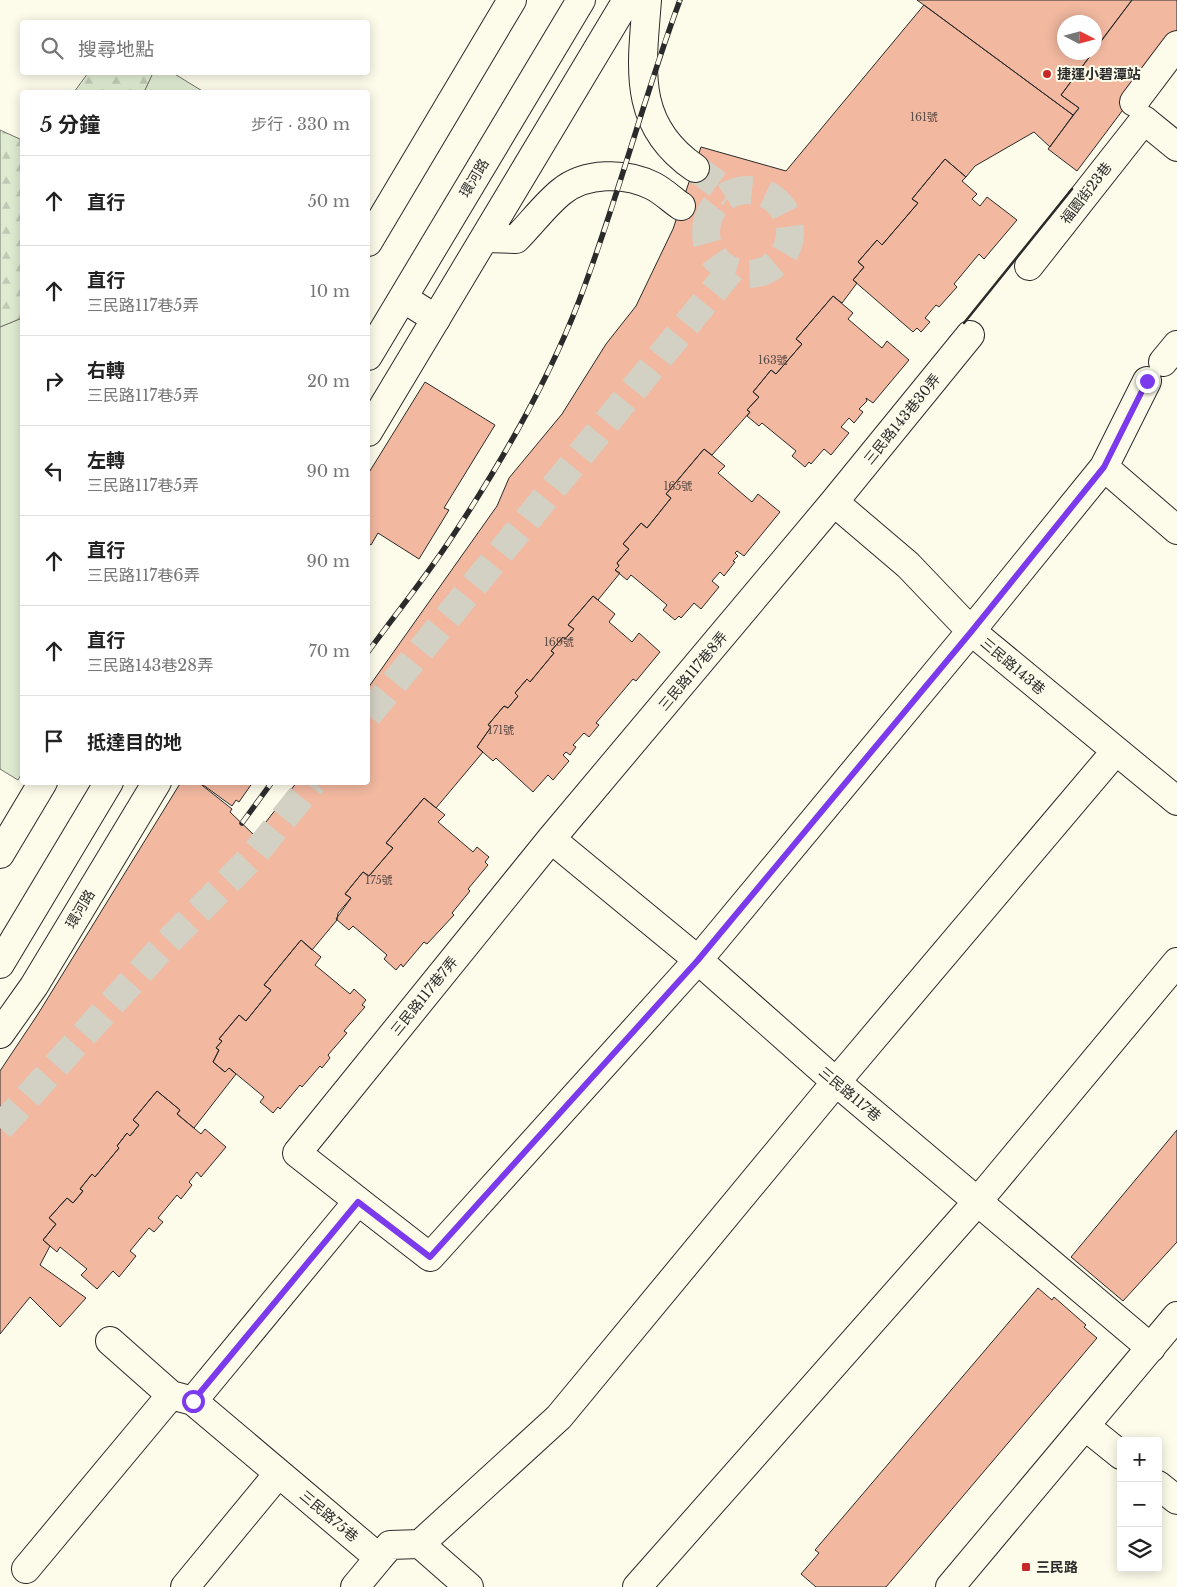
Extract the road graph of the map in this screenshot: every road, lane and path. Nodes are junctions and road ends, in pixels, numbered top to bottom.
1 (512, 0) edge
2 (581, 0) edge
3 (627, 0) edge
4 (647, 0) edge
5 (1177, 46) edge
6 (1139, 111) junction
7 (1177, 148) edge
8 (695, 168) tunnel mouth
9 (681, 206) dead end
10 (485, 238) junction
11 (370, 239) edge
12 (1029, 266) dead end
13 (403, 298) junction
14 (436, 319) junction
15 (970, 335) dead end
16 (370, 353) edge
17 (1162, 363) edge
18 (370, 429) edge
19 (1104, 467) junction
20 (834, 502) junction
21 (1177, 530) edge
22 (971, 632) junction
23 (1115, 752) junction
24 (41, 785) edge
25 (108, 785) edge
26 (155, 785) edge
27 (1177, 802) edge
28 (551, 839) junction
29 (0, 854) edge
30 (698, 960) junction
31 (1177, 962) edge
32 (0, 964) edge
33 (0, 1034) edge
34 (836, 1082) junction
35 (978, 1200) junction
36 (350, 1212) junction
37 (1177, 1316) edge
38 (110, 1341) dead end
39 (1151, 1348) junction
40 (182, 1398) junction
41 (1085, 1426) junction
42 (1117, 1452) edge
43 (278, 1474) junction
44 (1162, 1488) edge
45 (1177, 1500) edge
46 (420, 1544) junction
47 (379, 1558) junction
48 (26, 1569) dead end
49 (185, 1587) edge
50 (355, 1587) edge
51 (469, 1587) edge
52 (637, 1587) edge
53 (950, 1587) edge

1 - 11 main road
2 - 13 main road, 環河路
3 - 10 main road
4 - 8 main road
5 - 6 main road, 福園街23巷
6 - 7 main road
6 - 12 main road, 福園街23巷
9 - 10 main road
10 - 14 main road
13 - 14 main road
13 - 16 main road, 環河路
14 - 18 main road
15 - 20 main road, 三民路143巷30弄
17 - 19 main road
19 - 21 main road
19 - 22 main road
20 - 22 main road, 三民路143巷
20 - 28 main road, 三民路117巷8弄
22 - 23 main road, 三民路143巷
22 - 30 main road
23 - 27 main road, 三民路143巷
23 - 34 main road
24 - 29 main road
25 - 32 main road
26 - 33 main road, 環河路
28 - 30 main road, 三民路117巷
28 - 36 main road, 三民路117巷7弄
30 - 34 main road, 三民路117巷
30 - 36 main road
31 - 35 main road
34 - 35 main road, 三民路117巷
34 - 46 main road
35 - 39 main road, 三民路117巷
35 - 52 main road
36 - 40 main road
37 - 39 main road
38 - 40 main road, 三民路75巷
39 - 41 main road
40 - 43 main road, 三民路75巷
40 - 48 main road
41 - 42 main road
41 - 53 main road
43 - 47 main road, 三民路75巷
43 - 49 main road
44 - 45 main road
46 - 47 main road
46 - 51 main road
47 - 50 main road

